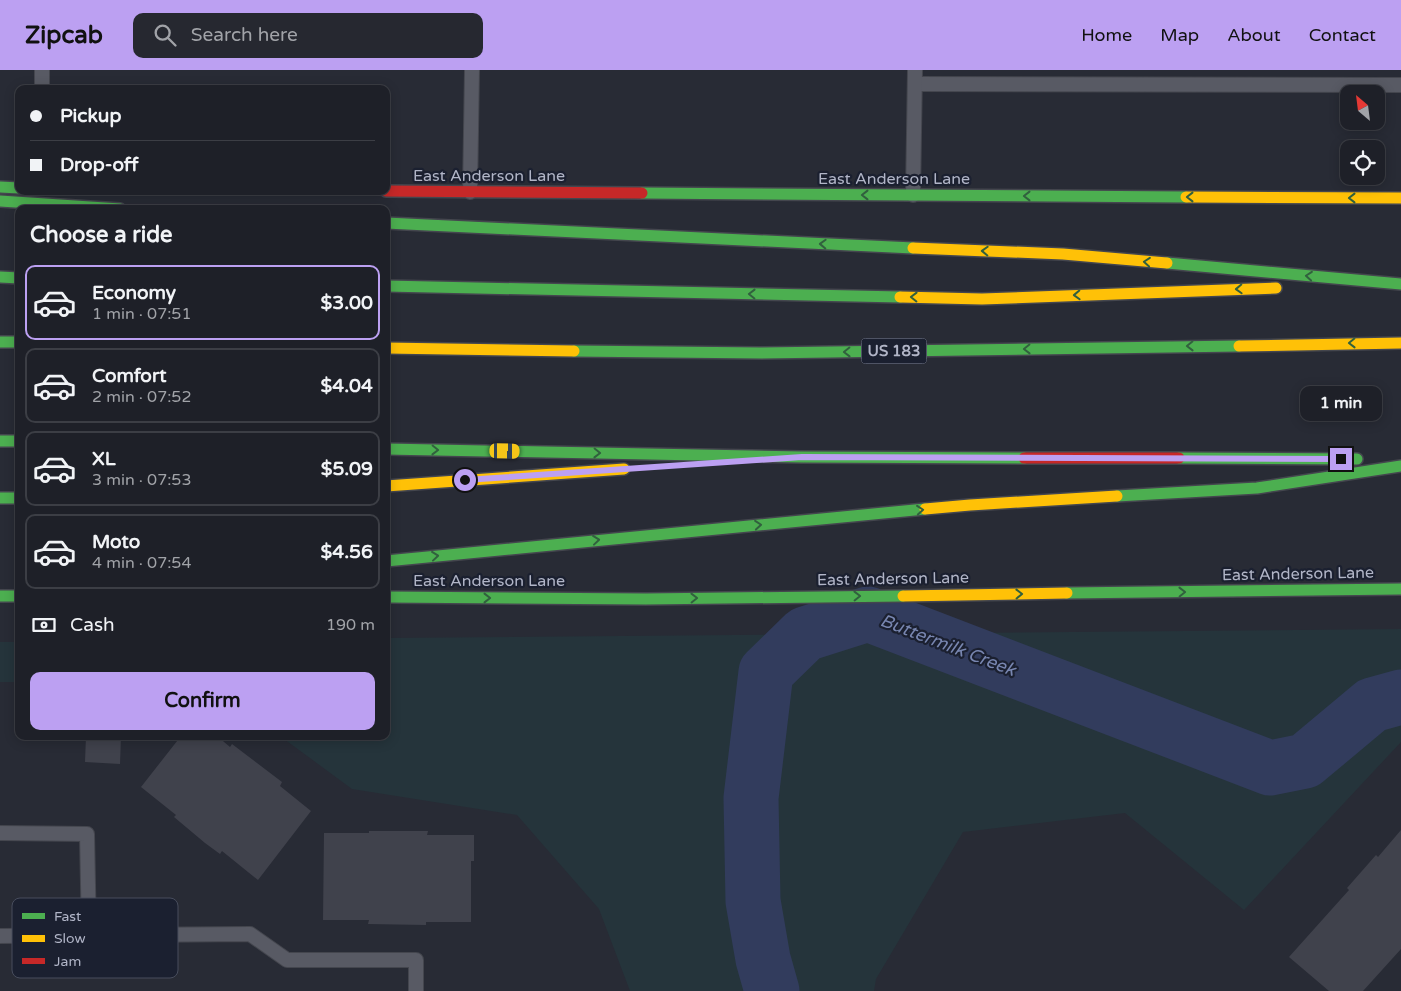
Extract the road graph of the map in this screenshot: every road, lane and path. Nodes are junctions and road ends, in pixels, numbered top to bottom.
1 (42, 70) edge
2 (472, 70) edge
3 (1243, 70) edge
4 (915, 77) edge
5 (42, 85) edge
6 (1243, 85) junction
7 (1401, 85) edge
8 (0, 187) edge
9 (15, 188) edge
10 (390, 191) edge
11 (470, 192) junction
12 (914, 195) junction
13 (1401, 198) edge
14 (0, 201) edge
15 (60, 205) edge
16 (390, 223) edge
17 (0, 277) edge
18 (15, 278) edge
19 (1397, 284) edge
20 (390, 286) edge
21 (1305, 287) dead end
22 (1285, 288) dead end
23 (0, 342) edge
24 (15, 342) edge
25 (1401, 343) edge
26 (390, 348) edge
27 (0, 441) edge
28 (15, 441) edge
29 (390, 449) edge
30 (802, 457) junction
31 (1401, 459) edge
32 (673, 466) dead end
33 (1401, 466) edge
34 (634, 469) dead end
35 (390, 486) edge
36 (0, 498) edge
37 (15, 498) edge
38 (390, 561) edge
39 (1401, 589) edge
40 (0, 596) edge
41 (15, 596) edge
42 (390, 597) edge
43 (0, 833) edge
44 (88, 898) edge
45 (178, 934) edge
46 (416, 991) edge

1 - 5 lane
2 - 11 lane
3 - 6 lane
4 - 6 lane
4 - 12 lane
6 - 7 lane
8 - 9 main road
10 - 11 main road, East Anderson Lane
12 -> 11 main road, East Anderson Lane
13 -> 12 main road, East Anderson Lane
14 - 15 main road
19 -> 16 main road
17 - 18 main road
19 - 21 main road
22 -> 20 main road
23 - 24 main road
25 -> 26 main road, US 183
27 - 28 main road
29 -> 30 main road
30 - 31 main road
30 - 32 main road
38 -> 33 main road
34 - 35 main road
36 - 37 main road
42 -> 39 main road, East Anderson Lane
40 - 41 main road
43 - 44 lane
45 - 46 lane

